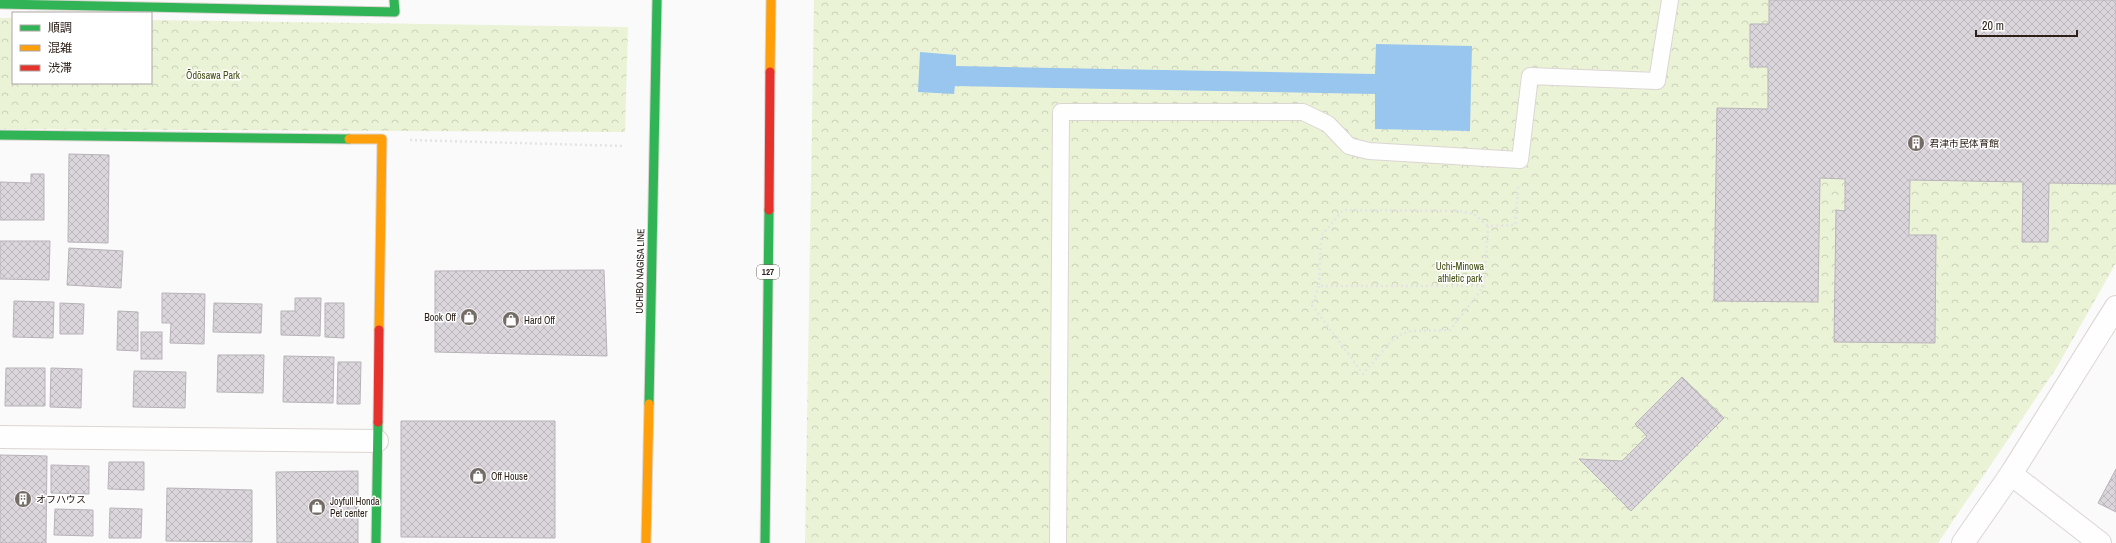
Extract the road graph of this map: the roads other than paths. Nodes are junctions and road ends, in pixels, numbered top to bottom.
1 (394, 0) edge
2 (657, 0) edge
3 (771, 0) edge
4 (1670, 0) edge
5 (0, 4) edge
6 (0, 135) edge
7 (2116, 307) edge
8 (0, 437) edge
9 (377, 441) junction
10 (2011, 474) junction
11 (376, 543) edge
12 (646, 543) edge
13 (765, 543) edge
14 (1058, 543) edge
15 (1964, 543) edge
16 (2100, 543) edge

1 - 5 main road
2 - 12 main road, UCHIBO NAGISA LINE
3 - 13 main road, 127
4 - 14 lane
6 - 9 main road
7 - 10 street
8 - 9 street
9 - 11 main road
10 - 15 street
10 - 16 street

